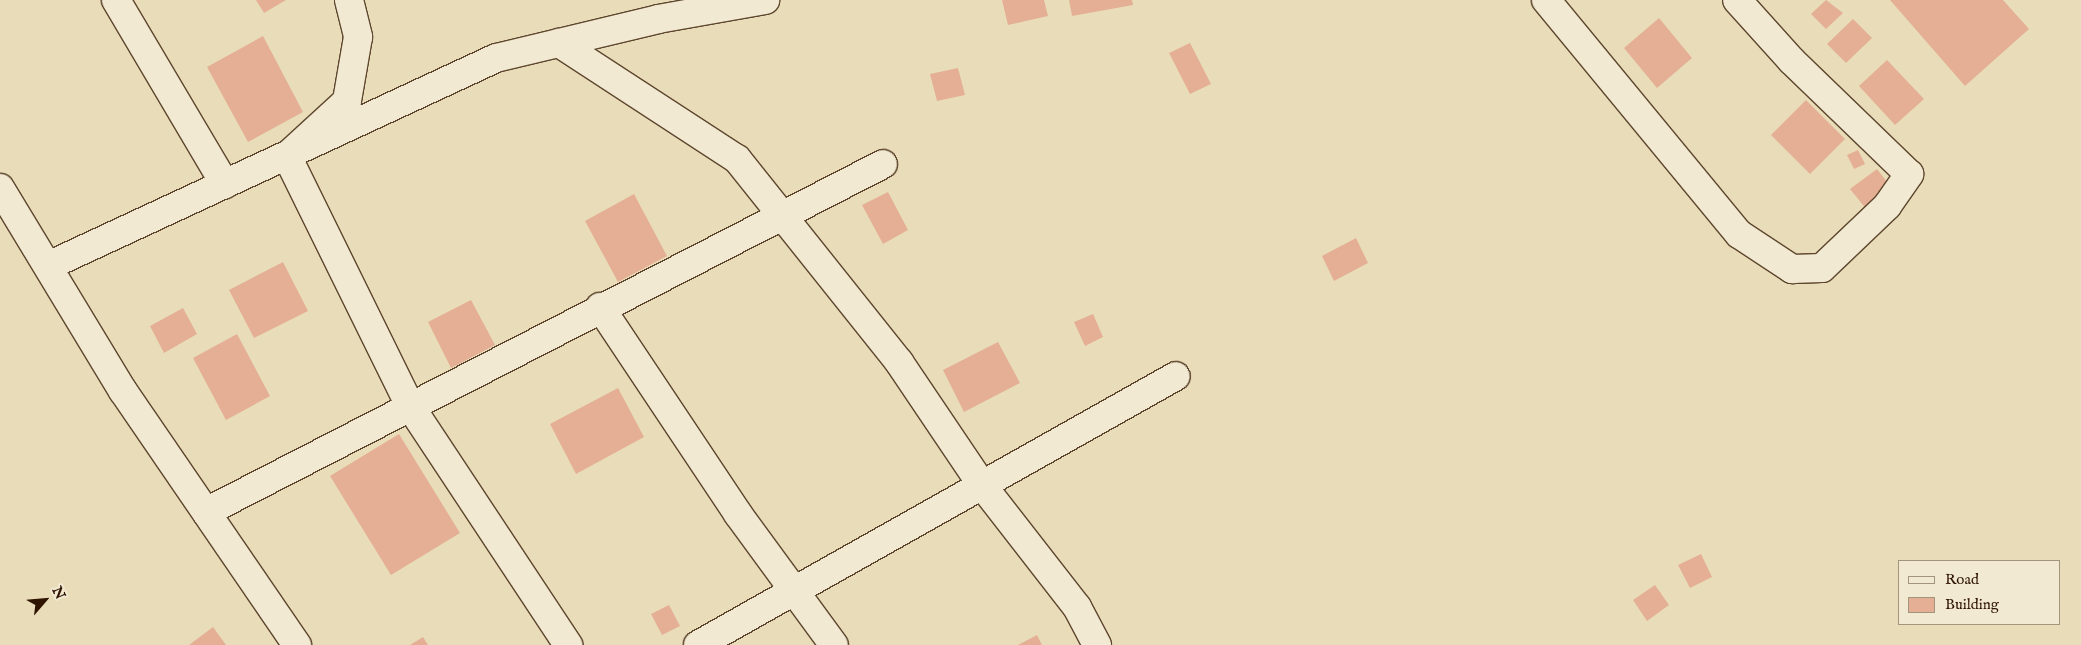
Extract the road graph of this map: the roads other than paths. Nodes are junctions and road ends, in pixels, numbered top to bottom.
1 (116, 0) edge
2 (350, 0) edge
3 (765, 0) edge
4 (1546, 0) edge
5 (1737, 0) edge
6 (559, 43) junction
7 (288, 156) junction
8 (883, 164) dead end
9 (225, 184) junction
10 (0, 188) edge
11 (782, 215) junction
12 (48, 266) junction
13 (600, 308) junction
14 (1176, 376) dead end
15 (410, 406) junction
16 (982, 485) junction
17 (206, 512) junction
18 (796, 590) junction
19 (297, 645) edge
20 (568, 645) edge
21 (698, 645) edge
22 (834, 645) edge
23 (1097, 645) edge

1 - 9 street
2 - 7 street
3 - 6 street
4 - 5 street
6 - 7 street
6 - 11 street
7 - 9 street
7 - 15 street
8 - 11 street
9 - 12 street
10 - 12 street
11 - 13 street
11 - 16 street
12 - 17 street
13 - 15 street
13 - 18 street
14 - 16 street
15 - 17 street
15 - 20 street
16 - 18 street
16 - 23 street
17 - 19 street
18 - 21 street
18 - 22 street

